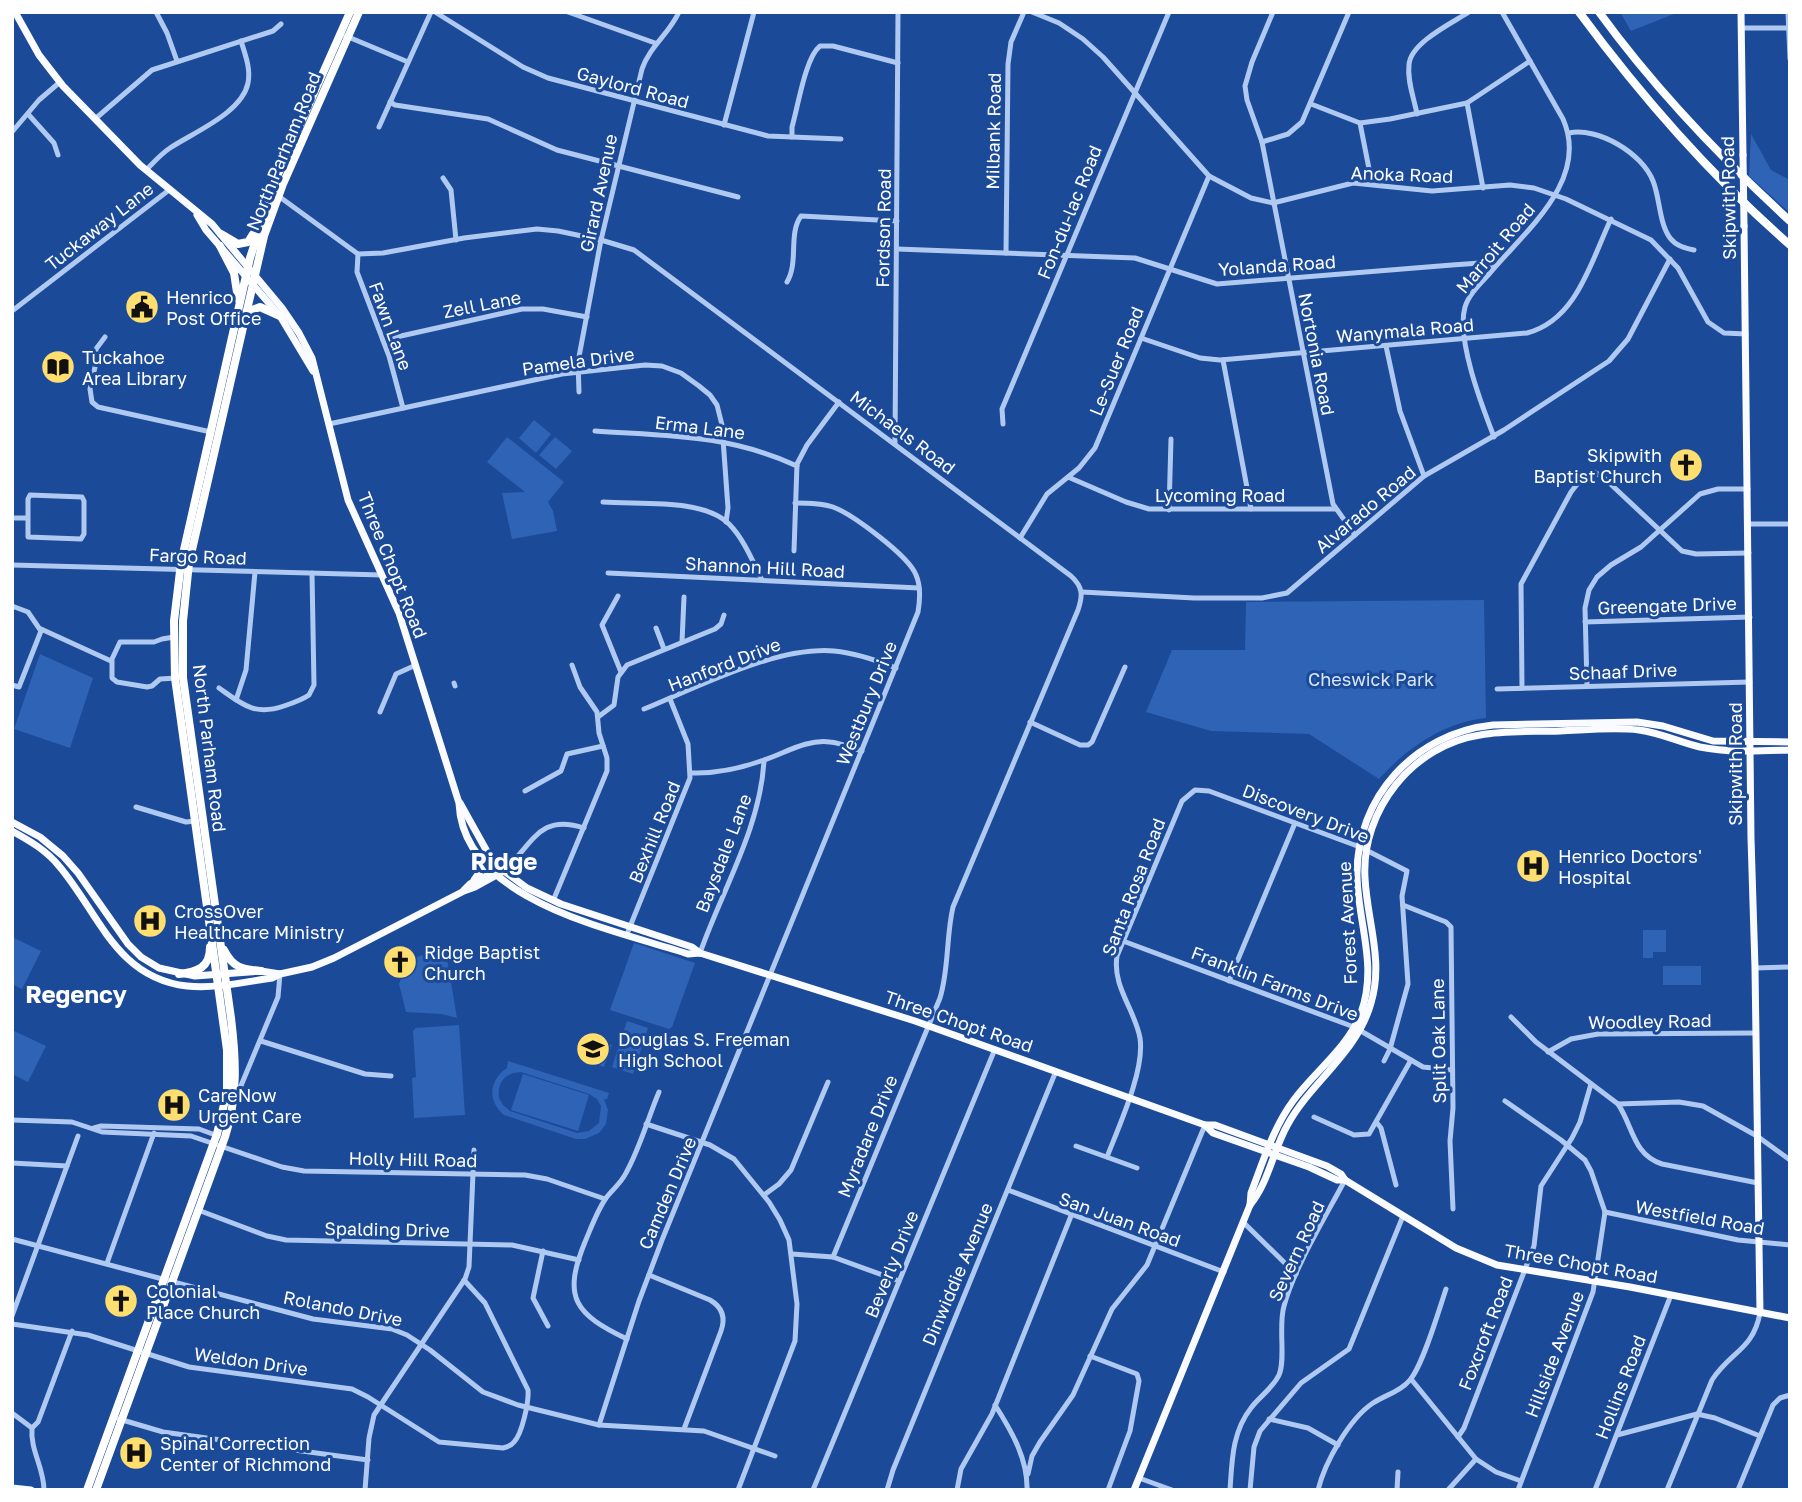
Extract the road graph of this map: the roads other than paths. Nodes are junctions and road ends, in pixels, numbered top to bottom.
1 (15, 12) edge
2 (156, 12) edge
3 (351, 12) edge
4 (359, 12) edge
5 (433, 12) edge
6 (568, 12) edge
7 (679, 12) edge
8 (753, 12) edge
9 (898, 12) edge
10 (1024, 12) edge
11 (1032, 12) edge
12 (1169, 12) edge
13 (1273, 12) edge
14 (1349, 12) edge
15 (1469, 12) edge
16 (1502, 12) edge
17 (1579, 12) edge
18 (1599, 12) edge
19 (1741, 12) edge
20 (1788, 12) edge
21 (281, 24) dead end
22 (1741, 28) junction
23 (1789, 28) edge
24 (345, 35) junction
25 (241, 41) junction
26 (655, 43) junction
27 (1790, 59) edge
28 (177, 61) junction
29 (1530, 61) junction
30 (408, 62) junction
31 (898, 63) junction
32 (60, 82) junction
33 (1135, 94) junction
34 (390, 102) junction
35 (634, 102) junction
36 (1466, 103) junction
37 (1311, 104) junction
38 (27, 114) junction
39 (1417, 114) junction
40 (95, 119) junction
41 (1360, 123) junction
42 (724, 125) junction
43 (379, 127) dead end
44 (12, 132) edge
45 (1569, 132) junction
46 (792, 137) junction
47 (841, 139) dead end
48 (1262, 142) junction
49 (58, 155) dead end
50 (617, 166) junction
51 (146, 170) junction
52 (1209, 176) junction
53 (443, 178) dead end
54 (1372, 184) junction
55 (1483, 188) junction
56 (169, 190) junction
57 (275, 194) junction
58 (1555, 195) junction
59 (738, 197) dead end
60 (1273, 204) junction
61 (196, 213) junction
62 (1611, 219) junction
63 (897, 221) junction
64 (1790, 222) edge
65 (259, 226) junction
66 (221, 234) junction
67 (456, 240) junction
68 (601, 240) junction
69 (1790, 245) edge
70 (220, 246) junction
71 (897, 249) junction
72 (1694, 250) dead end
73 (1006, 253) junction
74 (358, 254) junction
75 (1067, 255) junction
76 (1670, 259) junction
77 (248, 266) junction
78 (1495, 266) junction
79 (1169, 269) junction
80 (250, 275) junction
81 (1288, 279) junction
82 (787, 282) dead end
83 (252, 283) junction
84 (238, 307) junction
85 (12, 311) edge
86 (280, 316) junction
87 (587, 317) junction
88 (1745, 334) junction
89 (105, 337) dead end
90 (1141, 338) junction
91 (1466, 339) junction
92 (383, 340) junction
93 (1386, 346) junction
94 (237, 347) junction
95 (1303, 353) junction
96 (1223, 360) junction
97 (578, 372) junction
98 (316, 378) junction
99 (579, 392) dead end
100 (839, 402) junction
101 (403, 408) junction
102 (329, 424) junction
103 (1003, 424) dead end
104 (595, 431) dead end
105 (214, 433) junction
106 (1493, 437) junction
107 (1171, 439) dead end
108 (723, 442) junction
109 (895, 444) junction
110 (797, 466) junction
111 (1424, 476) junction
112 (1068, 477) junction
113 (1748, 489) junction
114 (603, 502) dead end
115 (795, 503) junction
116 (1251, 509) junction
117 (1335, 509) junction
118 (1169, 510) junction
119 (12, 518) edge
120 (27, 518) junction
121 (726, 522) junction
122 (1749, 524) junction
123 (1790, 524) edge
124 (1659, 531) junction
125 (1356, 535) junction
126 (1020, 538) junction
127 (794, 551) dead end
128 (1749, 553) junction
129 (12, 565) edge
130 (184, 569) junction
131 (256, 572) junction
132 (312, 573) junction
133 (608, 573) dead end
134 (382, 575) junction
135 (762, 580) junction
136 (919, 588) junction
137 (1082, 593) junction
138 (618, 596) dead end
139 (684, 597) dead end
140 (12, 606) edge
141 (724, 615) dead end
142 (1750, 617) junction
143 (1585, 622) junction
144 (656, 628) dead end
145 (41, 629) junction
146 (174, 638) junction
147 (682, 642) junction
148 (664, 649) junction
149 (111, 661) junction
150 (416, 665) junction
151 (572, 665) dead end
152 (1125, 667) dead end
153 (896, 668) junction
154 (621, 672) junction
155 (179, 678) junction
156 (1750, 682) junction
157 (12, 685) edge
158 (1587, 686) junction
159 (219, 688) dead end
160 (1522, 688) junction
161 (1497, 689) dead end
162 (670, 699) junction
163 (236, 700) junction
164 (644, 709) dead end
165 (380, 712) dead end
166 (598, 717) junction
167 (1030, 722) junction
168 (1790, 742) edge
169 (603, 746) junction
170 (1750, 747) junction
171 (1790, 750) edge
172 (862, 751) junction
173 (764, 761) junction
174 (691, 773) junction
175 (525, 790) dead end
176 (1192, 792) joint
177 (459, 803) junction
178 (136, 807) dead end
179 (199, 821) junction
180 (12, 822) edge
181 (1295, 823) junction
182 (584, 828) junction
183 (12, 831) edge
184 (1363, 849) junction
185 (477, 852) junction
186 (498, 873) junction
187 (473, 885) junction
188 (523, 895) junction
189 (553, 901) junction
190 (1403, 905) junction
191 (210, 930) junction
192 (629, 930) junction
193 (1123, 941) junction
194 (220, 945) junction
195 (700, 953) junction
196 (1790, 967) edge
197 (1755, 968) junction
198 (261, 971) junction
199 (179, 974) junction
200 (280, 974) junction
201 (769, 976) junction
202 (221, 980) junction
203 (1229, 981) junction
204 (226, 1014) junction
205 (1511, 1017) dead end
206 (928, 1025) junction
207 (1357, 1029) junction
208 (1755, 1033) junction
209 (261, 1041) junction
210 (995, 1049) junction
211 (1390, 1049) junction
212 (1548, 1052) junction
213 (1411, 1060) junction
214 (1384, 1061) dead end
215 (1056, 1070) junction
216 (1452, 1070) junction
217 (391, 1076) dead end
218 (828, 1082) dead end
219 (1591, 1084) junction
220 (659, 1092) dead end
221 (1129, 1097) junction
222 (1505, 1101) dead end
223 (234, 1103) junction
224 (1618, 1104) junction
225 (1314, 1117) dead end
226 (12, 1120) edge
227 (1377, 1123) junction
228 (646, 1124) junction
229 (1205, 1125) junction
230 (94, 1128) junction
231 (154, 1133) junction
232 (217, 1134) junction
233 (78, 1136) dead end
234 (1758, 1136) junction
235 (703, 1142) junction
236 (218, 1144) junction
237 (1076, 1146) dead end
238 (1568, 1146) junction
239 (474, 1150) dead end
240 (1272, 1150) junction
241 (1107, 1157) junction
242 (1790, 1160) edge
243 (12, 1163) edge
244 (67, 1166) junction
245 (1137, 1168) dead end
246 (473, 1174) junction
247 (1345, 1180) junction
248 (1758, 1183) junction
249 (1396, 1185) dead end
250 (1007, 1191) junction
251 (764, 1195) junction
252 (605, 1199) junction
253 (1453, 1209) dead end
254 (198, 1210) junction
255 (1605, 1212) junction
256 (1071, 1216) junction
257 (1403, 1216) junction
258 (1243, 1222) junction
259 (12, 1239) edge
260 (1759, 1244) junction
261 (38, 1245) junction
262 (471, 1245) junction
263 (1790, 1245) edge
264 (1155, 1247) junction
265 (543, 1251) junction
266 (792, 1254) junction
267 (833, 1257) junction
268 (579, 1260) junction
269 (107, 1263) junction
270 (1525, 1271) junction
271 (1224, 1272) junction
272 (1296, 1274) junction
273 (649, 1275) junction
274 (168, 1279) junction
275 (464, 1280) junction
276 (899, 1281) junction
277 (1595, 1281) junction
278 (1446, 1289) dead end
279 (1671, 1295) junction
280 (1760, 1313) junction
281 (12, 1316) edge
282 (1790, 1318) edge
283 (12, 1324) edge
284 (548, 1326) dead end
285 (72, 1331) junction
286 (627, 1339) junction
287 (420, 1343) junction
288 (141, 1354) junction
289 (1090, 1356) junction
290 (1411, 1379) junction
291 (1790, 1395) edge
292 (380, 1404) junction
293 (995, 1405) junction
294 (526, 1406) junction
295 (12, 1413) edge
296 (1697, 1414) junction
297 (118, 1419) junction
298 (1269, 1419) junction
299 (599, 1425) junction
300 (32, 1428) junction
301 (684, 1429) junction
302 (1617, 1435) junction
303 (1760, 1436) junction
304 (1458, 1437) junction
305 (1338, 1445) junction
306 (754, 1449) junction
307 (775, 1456) dead end
308 (1476, 1459) junction
309 (368, 1460) junction
310 (1398, 1472) dead end
311 (1028, 1474) junction
312 (1139, 1478) junction
313 (1521, 1481) junction
314 (12, 1488) edge
315 (31, 1490) edge
316 (44, 1490) edge
317 (87, 1490) edge
318 (96, 1490) edge
319 (365, 1490) edge
320 (738, 1490) edge
321 (813, 1490) edge
322 (887, 1490) edge
323 (957, 1490) edge
324 (1027, 1490) edge
325 (1108, 1490) edge
326 (1134, 1490) edge
327 (1172, 1490) edge
328 (1230, 1490) edge
329 (1250, 1490) edge
330 (1318, 1490) edge
331 (1397, 1490) edge
332 (1448, 1490) edge
333 (1518, 1490) edge
334 (1595, 1490) edge
335 (1667, 1490) edge
336 (1738, 1490) edge

1 - 32 main road, Three Chopt Road
2 - 28 street
3 - 24 highway, North Parham Road
4 - 24 highway, North Parham Road
5 - 30 street
5 - 35 street, Gaylord Road
6 - 26 street
7 - 26 street, Girard Avenue
8 - 42 street
9 - 31 street, Fordson Road
10 - 73 street, Milbank Road
11 - 33 street
12 - 33 street, Fon-du-lac Road
13 - 48 street, Nortonia Road
14 - 37 street
15 - 39 street
16 - 29 street
17 - 69 highway
18 - 64 highway
19 - 22 main road, Skipwith Road
20 - 23 street
21 - 25 street
22 - 23 street
22 - 88 main road, Skipwith Road, bridge
23 - 27 street
24 - 30 street
24 - 57 highway, North Parham Road
25 - 28 street
25 - 51 street
26 - 35 street, Girard Avenue
28 - 40 street
29 - 36 street
29 - 45 street
30 - 34 street
31 - 46 street
31 - 63 street, Fordson Road
32 - 38 street
32 - 40 main road, Three Chopt Road
33 - 52 street
33 - 75 street, Fon-du-lac Road
34 - 43 street
34 - 50 street
35 - 42 street, Gaylord Road
35 - 50 street, Girard Avenue
36 - 39 street
36 - 55 street
37 - 41 street
37 - 48 street
38 - 44 street
38 - 49 street
39 - 41 street
40 - 51 main road, Three Chopt Road
41 - 54 street
42 - 46 street, Gaylord Road
45 - 58 street, Marroit Road
45 - 72 street
46 - 47 street, Gaylord Road
48 - 60 street, Nortonia Road
50 - 59 street
50 - 68 street, Girard Avenue
51 - 56 main road, Three Chopt Road
52 - 60 street
52 - 79 street, Le-Suer Road
53 - 67 street
54 - 55 street, Anoka Road
54 - 60 street, Anoka Road
55 - 58 street, Anoka Road
56 - 61 main road, Three Chopt Road
56 - 85 street, Tuckaway Lane
57 - 65 highway, North Parham Road
57 - 74 street
57 - 80 highway, North Parham Road
58 - 62 street, Anoka Road
58 - 78 street, Marroit Road
60 - 81 street, Nortonia Road
61 - 66 main road, Three Chopt Road
61 - 70 main road, Three Chopt Road
62 - 76 street, Anoka Road
62 - 91 street, Wanymala Road
63 - 71 street, Fordson Road
63 - 82 street
65 - 66 highway
65 - 77 highway, North Parham Road
66 - 77 main road, Three Chopt Road
67 - 68 street, Michaels Road
67 - 74 street, Michaels Road
68 - 87 street, Girard Avenue
68 - 100 street, Michaels Road
70 - 80 main road, Three Chopt Road
70 - 84 highway
71 - 73 street, Yolanda Road
71 - 109 street, Fordson Road
73 - 75 street, Yolanda Road
74 - 92 street, Fawn Lane
75 - 79 street, Yolanda Road
75 - 103 street, Fon-du-lac Road
76 - 88 street, Anoka Road
76 - 106 street, Alvarado Road
77 - 80 highway, North Parham Road
78 - 81 street, Yolanda Road
78 - 91 street, Marroit Road
79 - 81 street, Yolanda Road
79 - 90 street, Le-Suer Road
80 - 83 highway, North Parham Road
80 - 84 highway, North Parham Road
80 - 98 main road, Three Chopt Road
81 - 95 street, Nortonia Road
83 - 86 main road, Three Chopt Road
83 - 94 highway, North Parham Road
84 - 105 highway, North Parham Road
86 - 94 highway
86 - 98 main road, Three Chopt Road
87 - 92 street, Zell Lane
87 - 97 street, Girard Avenue
88 - 113 main road, Skipwith Road
89 - 105 street
90 - 96 street, Wanymala Road
90 - 112 street, Le-Suer Road
91 - 93 street, Wanymala Road
91 - 106 street, Marroit Road
92 - 101 street, Fawn Lane
93 - 95 street, Wanymala Road
93 - 111 street
94 - 105 highway, North Parham Road
95 - 96 street, Wanymala Road
95 - 117 street, Nortonia Road
96 - 116 street
97 - 99 street, Girard Avenue
97 - 101 street, Pamela Drive
97 - 108 street, Pamela Drive
98 - 102 main road, Three Chopt Road
100 - 109 street, Michaels Road
100 - 110 street
101 - 102 street, Pamela Drive
102 - 134 main road, Three Chopt Road
104 - 108 street, Erma Lane
105 - 130 highway, North Parham Road
106 - 111 street, Alvarado Road
107 - 118 street
108 - 110 street, Erma Lane
108 - 121 street, Pamela Drive
109 - 126 street, Michaels Road
110 - 115 street
111 - 125 street, Alvarado Road
112 - 118 street, Lycoming Road
112 - 126 street, Le-Suer Road
113 - 122 main road, Skipwith Road
113 - 124 street
114 - 121 street
115 - 127 street
115 - 136 street
116 - 117 street, Lycoming Road
116 - 118 street, Lycoming Road
117 - 125 street, Nortonia Road
119 - 120 street
120 - 120 street
121 - 135 street
122 - 123 street
122 - 128 main road, Skipwith Road
124 - 128 street
124 - 143 street
124 - 160 street
125 - 137 street, Alvarado Road
126 - 137 street, Michaels Road
128 - 142 main road, Skipwith Road
129 - 130 street, Fargo Road
130 - 131 street, Fargo Road
130 - 146 highway, North Parham Road
130 - 155 highway, North Parham Road
131 - 132 street, Fargo Road
131 - 163 street
132 - 134 street, Fargo Road
132 - 163 street
133 - 135 street, Shannon Hill Road
134 - 150 main road, Three Chopt Road
135 - 136 street, Shannon Hill Road
136 - 153 street, Westbury Drive
137 - 167 street
138 - 154 street
139 - 147 street
140 - 145 street
141 - 147 street
142 - 143 street, Greengate Drive
142 - 156 main road, Skipwith Road
143 - 158 street
144 - 148 street
145 - 149 street
145 - 157 street
146 - 149 street
146 - 155 highway, North Parham Road
147 - 148 street
148 - 154 street
149 - 155 street
150 - 165 street
150 - 177 main road, Three Chopt Road
151 - 166 street
152 - 167 street
153 - 162 street, Hanford Drive
153 - 172 street, Westbury Drive
154 - 166 street
155 - 179 highway, North Parham Road
156 - 158 street, Schaaf Drive
156 - 170 main road, Skipwith Road
158 - 160 street, Schaaf Drive
159 - 163 street
160 - 161 street, Schaaf Drive
162 - 164 street, Hanford Drive
162 - 174 street, Bexhill Road
166 - 169 street
167 - 206 street
168 - 170 main road, Forest Avenue
169 - 175 street
169 - 182 street
170 - 171 main road, Forest Avenue
170 - 184 main road, Forest Avenue
170 - 197 main road, Skipwith Road
172 - 173 street
172 - 201 street, Westbury Drive
173 - 174 street
173 - 195 street, Baysdale Lane
174 - 192 street, Bexhill Road
176 - 181 street, Discovery Drive
176 - 193 street, Santa Rosa Road
177 - 185 main road, Three Chopt Road
177 - 186 main road, Three Chopt Road
178 - 179 street
179 - 191 highway, North Parham Road
179 - 194 highway, North Parham Road
180 - 199 main road
181 - 184 street, Discovery Drive
181 - 203 street
182 - 186 street
182 - 189 street
183 - 202 main road
184 - 190 street, Discovery Drive
184 - 207 main road, Forest Avenue
185 - 186 main road, Three Chopt Road
185 - 187 main road
186 - 187 main road
186 - 188 main road, Three Chopt Road
186 - 189 main road, Three Chopt Road
187 - 188 main road
187 - 200 main road
188 - 192 main road, Three Chopt Road
189 - 192 main road, Three Chopt Road
190 - 211 street
190 - 216 street, Split Oak Lane
191 - 199 highway
191 - 202 highway, North Parham Road
192 - 195 main road, Three Chopt Road
193 - 203 street, Franklin Farms Drive
193 - 221 street, Santa Rosa Road
194 - 198 highway
194 - 202 highway, North Parham Road
195 - 201 main road, Three Chopt Road
196 - 197 street
197 - 208 main road, Skipwith Road
198 - 200 main road
198 - 202 main road
199 - 202 main road
200 - 202 main road
200 - 209 street
201 - 206 main road, Three Chopt Road
201 - 235 street, Camden Drive
202 - 204 highway, North Parham Road
203 - 207 street, Franklin Farms Drive
204 - 223 highway, North Parham Road
204 - 232 highway, North Parham Road
205 - 212 street
206 - 210 main road, Three Chopt Road
206 - 267 street, Myradare Drive
207 - 211 street, Franklin Farms Drive
207 - 240 main road, Forest Avenue
208 - 212 street, Woodley Road
208 - 234 main road, Skipwith Road
209 - 217 street
209 - 223 street
210 - 215 main road, Three Chopt Road
210 - 276 street, Beverly Drive
211 - 213 street, Franklin Farms Drive
211 - 214 street
212 - 219 street
213 - 216 street, Franklin Farms Drive
213 - 227 street
215 - 221 main road, Three Chopt Road
215 - 250 street, Dinwiddie Avenue
216 - 253 street, Split Oak Lane
218 - 251 street
219 - 224 street
219 - 238 street, Foxcroft Road
220 - 228 street
221 - 229 main road, Three Chopt Road
221 - 241 street, Santa Rosa Road
222 - 238 street, Hillside Avenue
223 - 236 highway, North Parham Road
224 - 234 street
224 - 248 street
225 - 227 street
226 - 230 street
227 - 249 street
228 - 235 street
228 - 252 street
229 - 240 main road, Three Chopt Road
229 - 264 street
230 - 231 street, Holly Hill Road
230 - 232 street
231 - 236 street, Holly Hill Road
231 - 269 street
232 - 236 highway, North Parham Road
233 - 244 street
234 - 242 street
234 - 248 main road, Skipwith Road
235 - 251 street
235 - 273 street, Camden Drive
236 - 246 street, Holly Hill Road
236 - 254 highway, North Parham Road
236 - 274 highway, North Parham Road
237 - 241 street
238 - 255 street, Hillside Avenue
238 - 270 street, Foxcroft Road
239 - 246 street
240 - 247 main road, Three Chopt Road
240 - 258 main road, Forest Avenue
241 - 245 street
243 - 244 street
244 - 261 street
246 - 252 street, Holly Hill Road
246 - 262 street
247 - 257 main road, Three Chopt Road
247 - 272 street, Severn Road
248 - 260 main road, Skipwith Road
250 - 256 street, San Juan Road
250 - 322 street, Dinwiddie Avenue
251 - 266 street
252 - 268 street
254 - 262 street, Spalding Drive
254 - 274 highway, North Parham Road
255 - 260 street, Westfield Road
255 - 277 street, Hillside Avenue
256 - 264 street, San Juan Road
256 - 293 street
257 - 270 main road, Three Chopt Road
257 - 298 street
258 - 271 main road, Forest Avenue
258 - 272 street
259 - 261 street, Rolando Drive
260 - 263 street, Westfield Road
260 - 280 main road, Skipwith Road
261 - 269 street, Rolando Drive
261 - 281 street
262 - 265 street, Spalding Drive
262 - 275 street
264 - 271 street, San Juan Road
264 - 289 street
265 - 268 street, Spalding Drive
265 - 284 street
266 - 267 street
266 - 306 street
267 - 276 street
268 - 286 street
269 - 274 street, Rolando Drive
270 - 277 main road, Three Chopt Road
270 - 304 street, Foxcroft Road
271 - 312 main road, Forest Avenue
272 - 328 street, Severn Road
273 - 286 street, Camden Drive
273 - 301 street
274 - 287 street, Rolando Drive
274 - 288 highway, North Parham Road
275 - 287 street
275 - 294 street
276 - 321 street, Beverly Drive
277 - 279 main road, Three Chopt Road
277 - 313 street, Hillside Avenue
278 - 290 street
279 - 280 main road, Three Chopt Road
279 - 302 street, Hollins Road
280 - 282 main road, Three Chopt Road
280 - 296 street, Skipwith Road
283 - 285 street, Weldon Drive
285 - 288 street, Weldon Drive
285 - 300 street
286 - 299 street, Camden Drive
287 - 292 street
287 - 294 street, Rolando Drive
288 - 292 street, Weldon Drive
288 - 297 highway, North Parham Road
289 - 311 street
289 - 325 street
290 - 304 street
290 - 305 street
291 - 303 street
292 - 294 street, Weldon Drive
292 - 309 street
293 - 311 street
293 - 323 street
294 - 299 street, Rolando Drive
295 - 300 street
296 - 302 street
296 - 303 street
296 - 335 street, Skipwith Road
297 - 309 street
297 - 317 highway, North Parham Road
297 - 318 highway, North Parham Road
298 - 305 street
298 - 329 street
299 - 301 street, Rolando Drive
300 - 316 street
301 - 306 street, Rolando Drive
302 - 334 street, Hollins Road
303 - 336 street
304 - 308 street
305 - 330 street
306 - 307 street, Rolando Drive
306 - 320 street
308 - 313 street
308 - 332 street
309 - 319 street
310 - 331 street
311 - 324 street
312 - 326 main road, Forest Avenue
312 - 327 street
313 - 333 street, Hillside Avenue
314 - 315 main road

